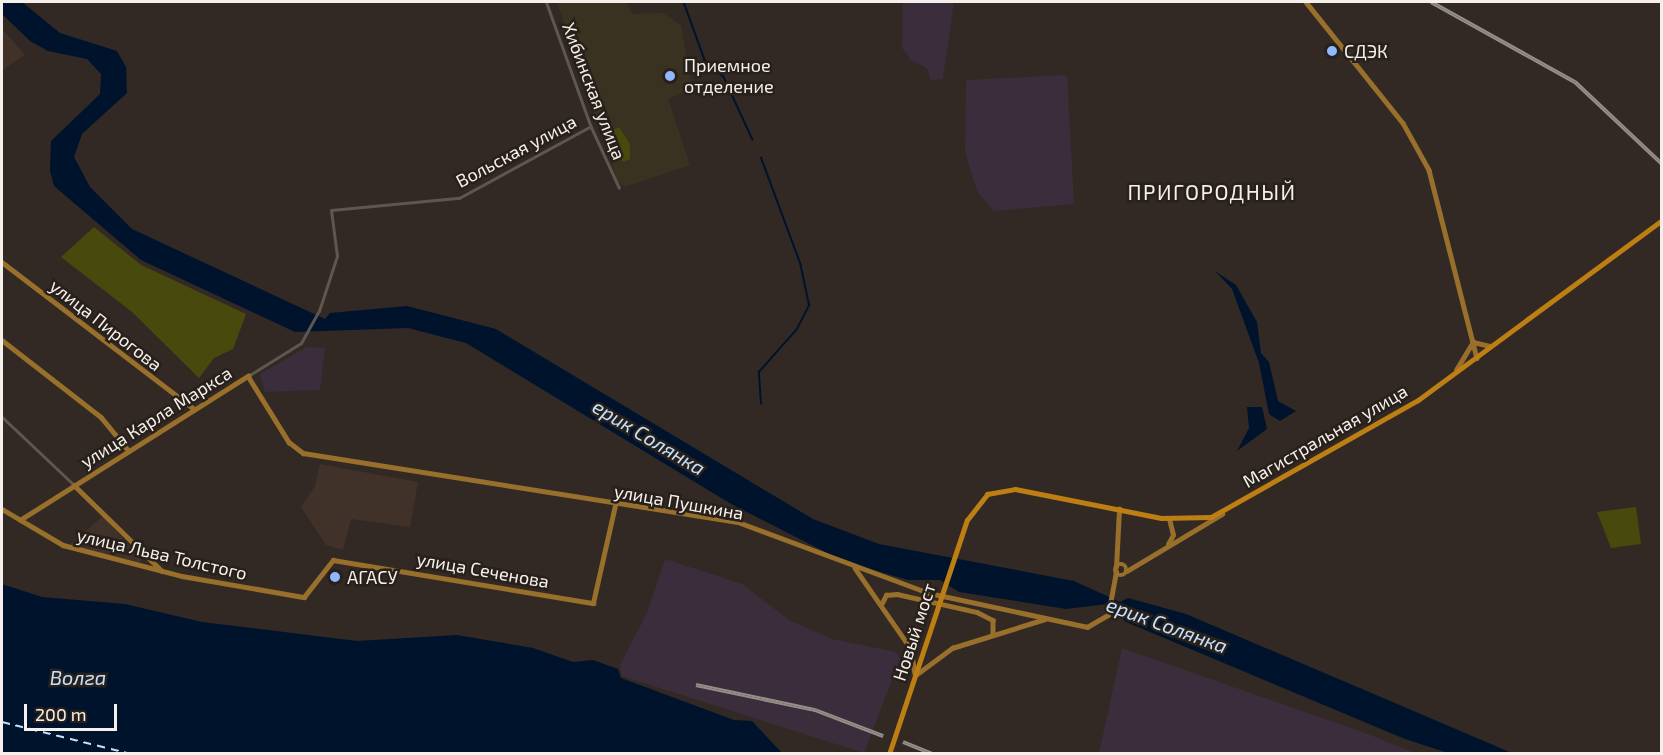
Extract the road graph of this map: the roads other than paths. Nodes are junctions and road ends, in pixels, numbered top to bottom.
1 (546, 2) edge
2 (1306, 2) edge
3 (591, 126) junction
4 (620, 188) dead end
5 (1661, 221) edge
6 (2, 262) edge
7 (306, 337) joint
8 (2, 340) edge
9 (1473, 342) junction
10 (1495, 345) junction
11 (1477, 358) junction
12 (248, 376) junction
13 (1451, 376) junction
14 (194, 410) junction
15 (2, 417) edge
16 (129, 451) junction
17 (74, 485) junction
18 (615, 504) junction
19 (2, 508) edge
20 (1231, 508) junction
21 (1119, 509) junction
22 (1169, 519) junction
23 (20, 520) junction
24 (967, 520) joint
25 (1162, 549) junction
26 (333, 560) joint
27 (855, 568) junction
28 (1116, 570) junction
29 (162, 572) junction
30 (1126, 573) junction
31 (1115, 593) junction
32 (882, 603) junction
33 (1045, 618) junction
34 (993, 634) junction
35 (915, 676) junction
36 (890, 753) edge

1 - 3 street, Хибинская улица
2 - 9 main road
3 - 4 street, Хибинская улица
3 - 7 street, Вольская улица
5 - 10 highway, Магистральная улица
6 - 14 main road, улица Пирогова
7 - 12 street, улица Карла Маркса
8 - 16 main road
9 - 10 main road
9 - 11 main road
9 - 13 main road
10 - 11 highway, Магистральная улица
11 - 13 highway, Магистральная улица
12 - 14 main road, улица Карла Маркса
12 - 18 main road, улица Пушкина
13 - 20 highway, Магистральная улица
14 - 16 main road, улица Карла Маркса
15 - 17 street
16 - 17 main road, улица Карла Маркса
17 - 23 main road, улица Карла Маркса
17 - 29 main road
18 - 26 main road, улица Сеченова
18 - 27 main road, улица Пушкина
19 - 23 main road, улица Льва Толстого
20 - 22 highway, Магистральная улица
20 - 25 main road
21 - 22 highway, Магистральная улица
21 - 24 highway, Магистральная улица
21 - 28 main road, улица Пушкина
22 - 25 main road
23 - 29 main road, улица Льва Толстого
24 - 35 highway, Новый мост
25 - 30 main road
26 - 29 main road, улица Льва Толстого
27 - 32 main road
27 - 33 main road, улица Пушкина
28 - 30 main road
28 - 30 main road
28 - 31 main road, улица Пушкина
30 - 31 main road
31 - 33 main road, улица Пушкина
32 - 34 main road
32 - 35 main road
33 - 34 main road
34 - 35 main road
35 - 36 highway, Новый мост

